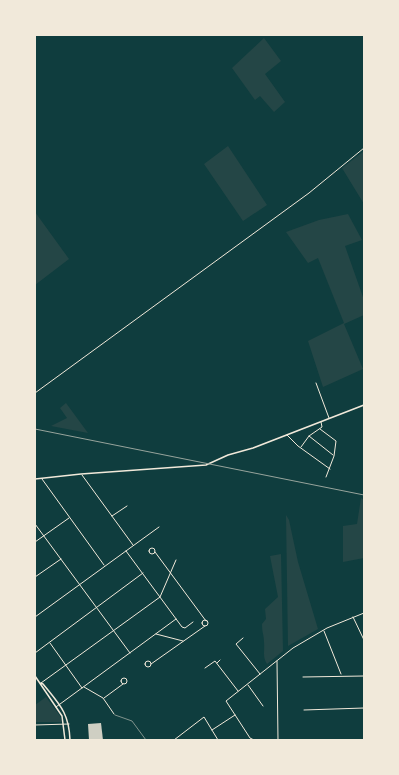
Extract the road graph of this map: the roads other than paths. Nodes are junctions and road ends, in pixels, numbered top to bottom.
1 (364, 148) edge
2 (316, 383) dead end
3 (35, 393) edge
4 (364, 405) edge
5 (329, 419) junction
6 (321, 422) junction
7 (320, 429) junction
8 (287, 434) junction
9 (309, 436) junction
10 (300, 447) junction
11 (334, 456) junction
12 (330, 469) junction
13 (80, 474) junction
14 (326, 477) dead end
15 (42, 478) junction
16 (35, 479) edge
17 (127, 506) dead end
18 (70, 517) junction
19 (112, 517) junction
20 (35, 524) edge
21 (159, 528) dead end
22 (44, 536) junction
23 (35, 542) edge
24 (133, 546) junction
25 (126, 551) junction
26 (155, 552) dead end
27 (61, 559) junction
28 (176, 560) dead end
29 (105, 566) junction
30 (143, 573) junction
31 (171, 573) junction
32 (35, 577) edge
33 (80, 584) junction
34 (160, 597) junction
35 (96, 607) junction
36 (364, 613) edge
37 (35, 617) edge
38 (204, 617) junction
39 (353, 617) junction
40 (176, 619) junction
41 (206, 620) junction
42 (203, 621) junction
43 (193, 622) dead end
44 (202, 625) junction
45 (205, 626) junction
46 (202, 629) junction
47 (113, 630) junction
48 (324, 630) junction
49 (155, 634) junction
50 (243, 638) dead end
51 (364, 640) edge
52 (183, 642) junction
53 (49, 643) junction
54 (35, 653) edge
55 (130, 653) junction
56 (220, 660) dead end
57 (278, 661) junction
58 (151, 664) dead end
59 (216, 664) junction
60 (65, 665) junction
61 (205, 668) dead end
62 (260, 674) junction
63 (341, 675) junction
64 (35, 676) edge
65 (364, 676) edge
66 (303, 677) dead end
67 (40, 683) junction
68 (123, 684) dead end
69 (248, 684) junction
70 (83, 688) junction
71 (238, 692) junction
72 (103, 698) junction
73 (60, 705) junction
74 (263, 706) dead end
75 (56, 708) junction
76 (364, 708) edge
77 (304, 710) dead end
78 (114, 714) joint
79 (235, 715) junction
80 (64, 724) junction
81 (69, 724) junction
82 (35, 725) edge
83 (212, 730) junction
84 (65, 740) edge
85 (70, 740) edge
86 (146, 740) edge
87 (174, 740) edge
88 (218, 740) edge
89 (254, 740) edge
90 (278, 740) edge

1 - 3 street
2 - 5 street
4 - 5 street
5 - 6 street
6 - 7 street
6 - 8 street
7 - 9 street
7 - 11 street
8 - 10 street
8 - 13 street
9 - 10 street
9 - 11 street
10 - 12 street
11 - 12 street
12 - 14 street
13 - 15 street
13 - 19 street
15 - 16 street
15 - 18 street
17 - 19 street
18 - 22 street
18 - 29 street
19 - 24 street
20 - 22 street
21 - 24 street
22 - 23 street
22 - 27 street
24 - 25 street
25 - 29 street
25 - 30 street
26 - 31 street
27 - 32 street
27 - 33 street
28 - 31 street
29 - 33 street
30 - 34 street
30 - 35 street
31 - 34 street
31 - 38 street
33 - 35 street
33 - 37 street
34 - 40 street
34 - 47 street
35 - 47 street
35 - 53 street
36 - 39 street
38 - 41 street
38 - 42 street
39 - 48 street
39 - 51 street
40 - 43 street
40 - 49 street
41 - 42 street
41 - 45 street
42 - 44 street
44 - 45 street
44 - 46 street
45 - 46 street
46 - 52 street
47 - 55 street
47 - 60 street
48 - 57 street
48 - 63 street
49 - 52 street
49 - 55 street
50 - 62 street
52 - 58 street
53 - 54 street
53 - 60 street
55 - 70 street
56 - 59 street
57 - 62 street
57 - 90 street
59 - 61 street
59 - 71 street
60 - 67 street
60 - 70 street
62 - 69 street
63 - 65 street
63 - 66 street
64 - 67 street
67 - 73 street
67 - 75 street
68 - 72 street
69 - 71 street
69 - 74 street
70 - 72 street
70 - 73 street
71 - 79 street
72 - 78 street
73 - 75 street
73 - 81 street
75 - 80 street
76 - 77 street
78 - 86 lane
79 - 83 street
79 - 89 street
80 - 81 street
80 - 82 street
80 - 84 street
81 - 85 street
83 - 87 street
83 - 88 street

